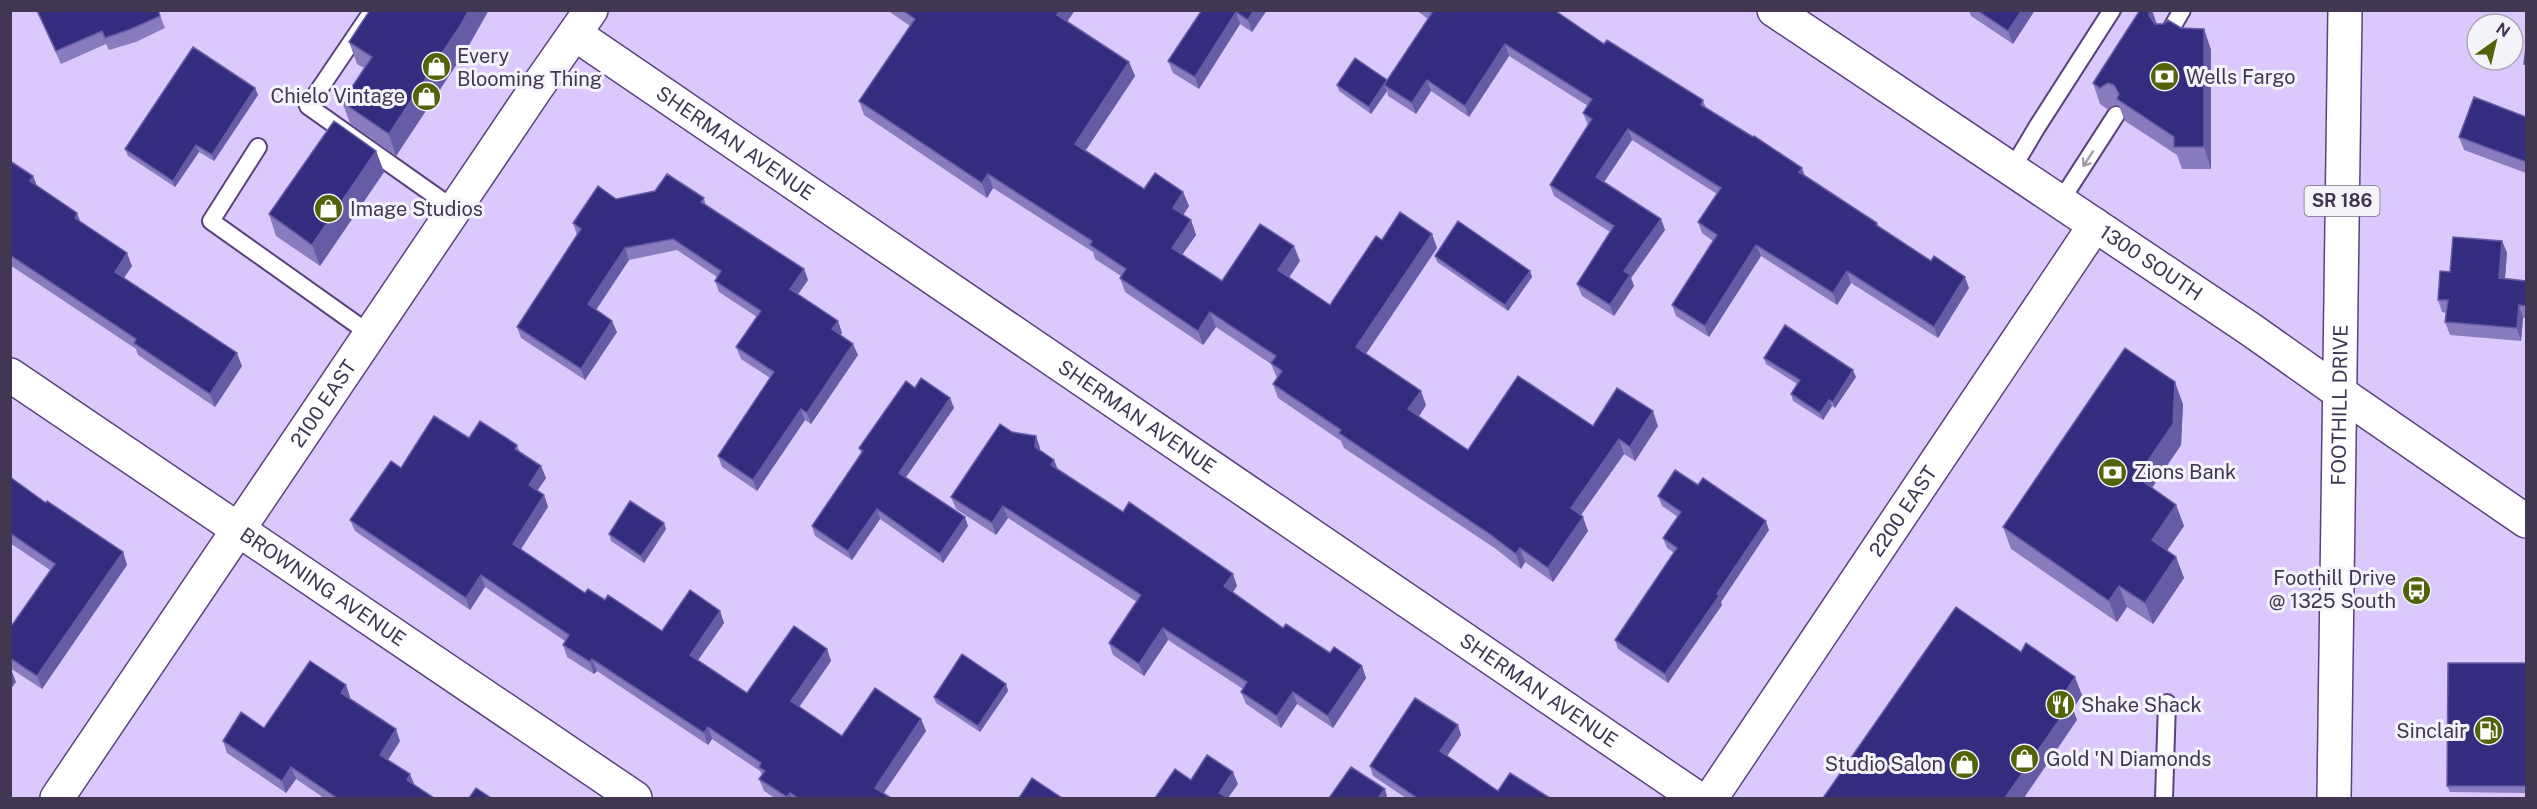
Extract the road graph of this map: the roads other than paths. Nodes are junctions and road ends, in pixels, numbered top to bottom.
1 (373, 10) edge
2 (1774, 10) edge
3 (2112, 10) edge
4 (2182, 10) edge
5 (2345, 10) edge
6 (583, 22) edge
7 (2167, 36) edge
8 (2116, 115) edge
9 (258, 147) dead end
10 (2012, 170) junction
11 (2060, 202) junction
12 (454, 209) junction
13 (2095, 225) junction
14 (370, 334) junction
15 (10, 375) edge
16 (2339, 392) junction
17 (2526, 521) edge
18 (239, 529) junction
19 (2167, 703) dead end
20 (57, 798) edge
21 (635, 798) edge
22 (1697, 798) edge
23 (1711, 798) edge
24 (2164, 798) edge
25 (2334, 798) edge

1 - 12 lane
2 - 10 street, 1300 SOUTH
3 - 10 lane
4 - 7 lane
5 - 16 street, FOOTHILL DRIVE / SR 186
6 - 12 street, 2100 EAST
6 - 22 street, SHERMAN AVENUE
8 -> 11 lane
9 - 14 lane
10 - 11 street, 1300 SOUTH
11 - 13 street, 1300 SOUTH
12 - 14 street, 2100 EAST
13 - 16 street, 1300 SOUTH
13 - 23 street, 2200 EAST
14 - 18 street, 2100 EAST
15 - 18 street, BROWNING AVENUE
16 - 17 street, 1300 SOUTH
16 - 25 street, FOOTHILL DRIVE / SR 186
18 - 20 street, 2100 EAST
18 - 21 street, BROWNING AVENUE
19 - 24 lane

